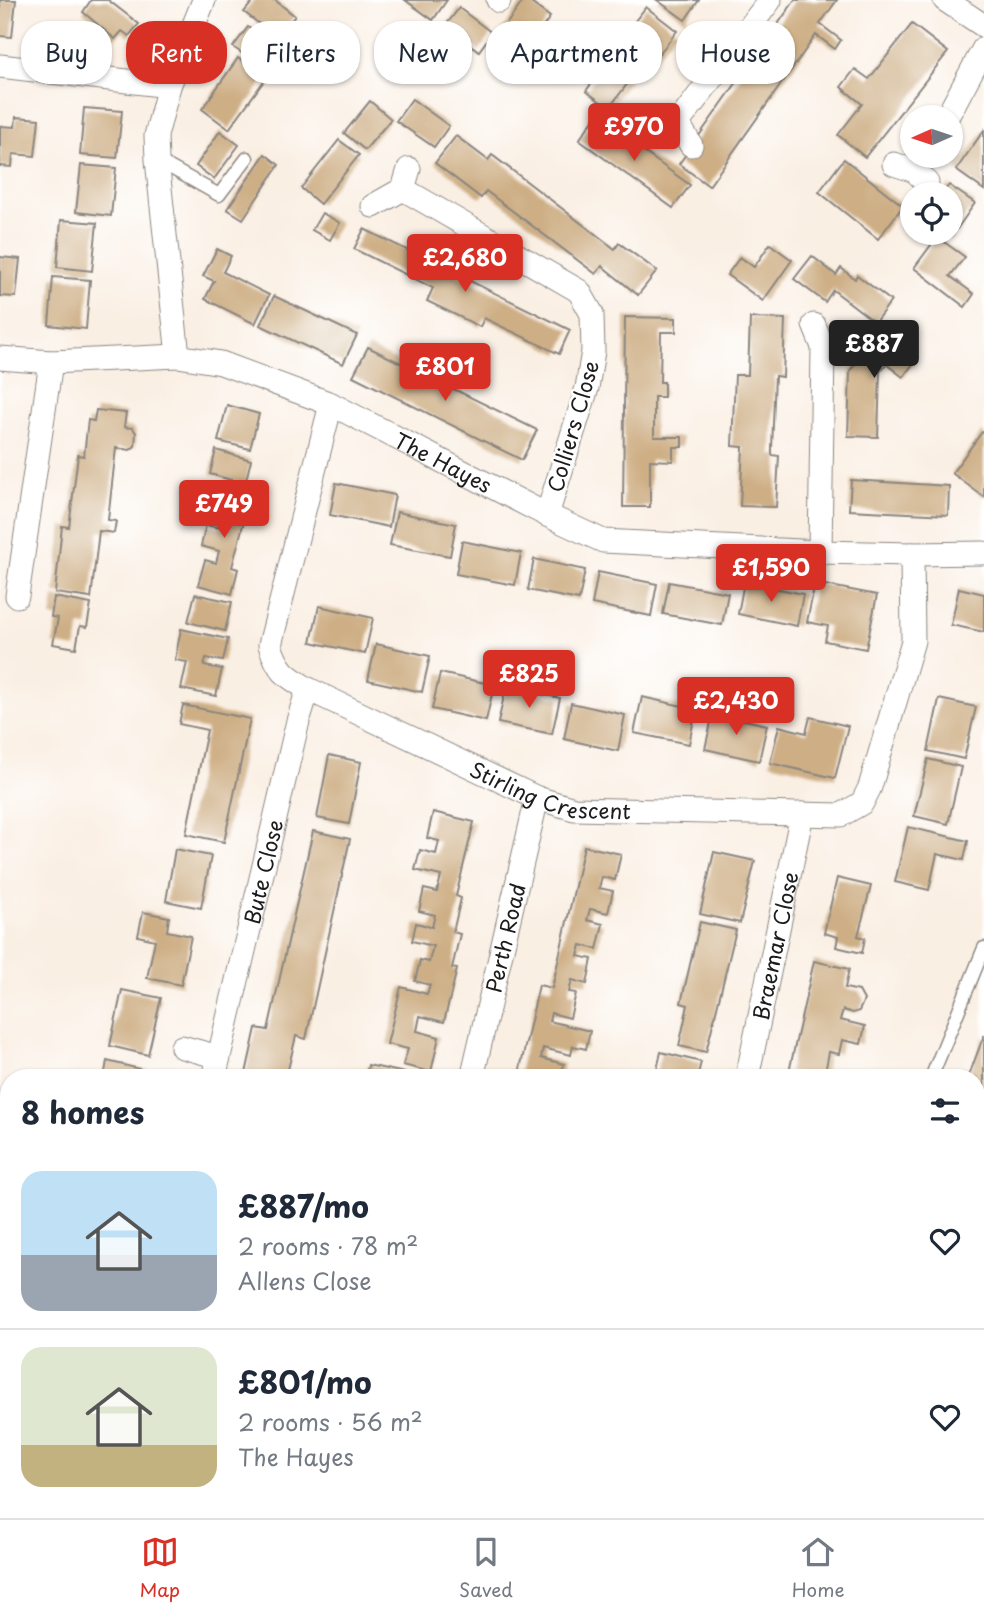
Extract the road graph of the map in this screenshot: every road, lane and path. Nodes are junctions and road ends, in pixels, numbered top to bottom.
1 (204, 0) edge
2 (770, 0) edge
3 (945, 0) edge
4 (984, 26) edge
5 (984, 48) edge
6 (0, 66) edge
7 (169, 86) junction
8 (953, 105) edge
9 (691, 145) dead end
10 (247, 158) dead end
11 (157, 160) junction
12 (373, 206) dead end
13 (814, 325) dead end
14 (823, 347) junction
15 (846, 347) dead end
16 (178, 356) junction
17 (0, 358) edge
18 (51, 362) junction
19 (331, 404) junction
20 (547, 515) junction
21 (820, 552) junction
22 (984, 553) edge
23 (912, 554) junction
24 (17, 596) dead end
25 (308, 690) junction
26 (537, 797) junction
27 (802, 814) junction
28 (984, 948) edge
29 (182, 1047) dead end
30 (216, 1067) edge
31 (474, 1069) edge
32 (749, 1069) edge
33 (936, 1069) edge

1 - 7 street
2 - 9 street
3 - 4 street
5 - 8 street
6 - 7 street
7 - 11 street
10 - 11 lane
11 - 16 street
12 - 20 street, Colliers Close
13 - 14 street
14 - 15 street
14 - 21 street
16 - 18 street, The Hayes
16 - 19 street, The Hayes
17 - 18 street, The Hayes
18 - 24 street
19 - 20 street, The Hayes
19 - 25 street, Stirling Crescent
20 - 21 street, The Hayes
21 - 23 street, The Hayes
22 - 23 street, The Hayes
23 - 27 street, Stirling Crescent
25 - 26 street, Stirling Crescent
25 - 30 street, Bute Close
26 - 27 street, Stirling Crescent
26 - 31 street, Perth Road
27 - 32 street, Braemar Close
28 - 33 lane
29 - 30 street, Bute Close

